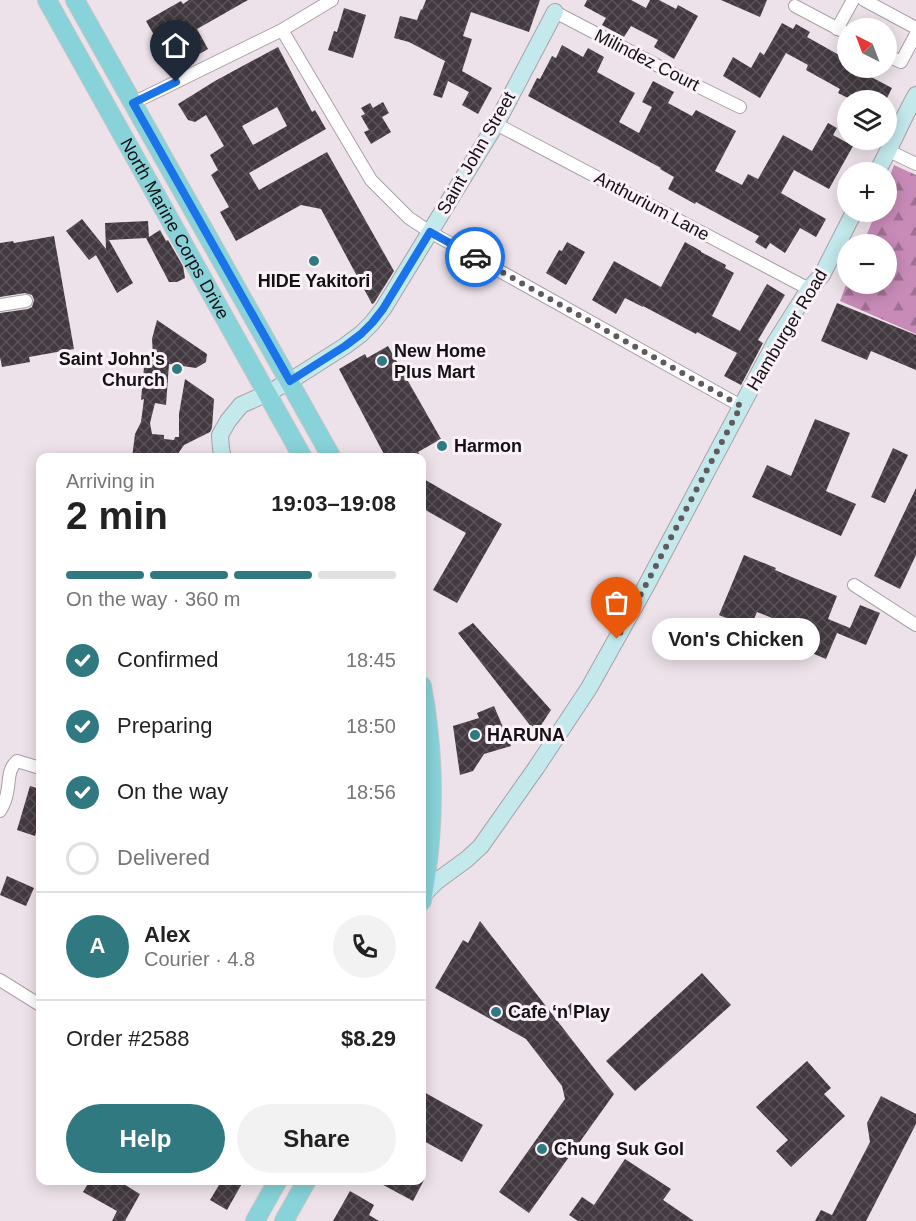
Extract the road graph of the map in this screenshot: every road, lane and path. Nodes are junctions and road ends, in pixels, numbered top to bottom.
1 (47, 0) edge
2 (75, 0) edge
3 (332, 0) edge
4 (853, 0) edge
5 (864, 0) edge
6 (795, 6) dead end
7 (555, 12) joint
8 (847, 18) edge
9 (837, 28) edge
10 (916, 28) edge
11 (282, 30) junction
12 (916, 34) edge
13 (897, 60) edge
14 (916, 95) edge
15 (133, 103) junction
16 (740, 107) dead end
17 (496, 124) junction
18 (889, 151) junction
19 (883, 162) edge
20 (916, 164) edge
21 (849, 222) edge
22 (430, 232) junction
23 (809, 289) junction
24 (26, 301) dead end
25 (0, 305) edge
26 (290, 381) junction
27 (268, 393) junction
28 (741, 406) junction
29 (222, 453) edge
30 (300, 453) edge
31 (329, 453) edge
32 (854, 585) dead end
33 (916, 625) edge
34 (426, 717) edge
35 (36, 767) edge
36 (0, 811) edge
37 (426, 864) edge
38 (426, 893) edge
39 (0, 980) edge
40 (36, 1002) edge
41 (275, 1185) edge
42 (304, 1185) edge
43 (255, 1221) edge
44 (284, 1221) edge

1 - 27 main road, North Marine Corps Drive
2 - 15 main road
3 - 11 street
4 - 8 street
5 - 10 street
6 - 9 street
7 - 16 street, Milindez Court
7 - 17 street, Saint John Street
11 - 15 street
11 - 22 street
12 - 13 street
14 - 18 street
15 - 26 main road
17 - 22 street, Saint John Street
17 - 23 street, Anthurium Lane
18 - 19 street
18 - 20 street
21 - 23 street, Hamburger Road
22 - 26 street, Saint John Street
22 - 28 street
23 - 28 street, Hamburger Road
24 - 25 street
26 - 27 street, Saint John Street
26 - 31 main road
27 - 29 street, Saint John Street
27 - 30 main road, North Marine Corps Drive
28 - 38 street, Hamburger Road
32 - 33 street
34 - 37 main road
35 - 36 street
39 - 40 street
41 - 43 main road
42 - 44 main road

